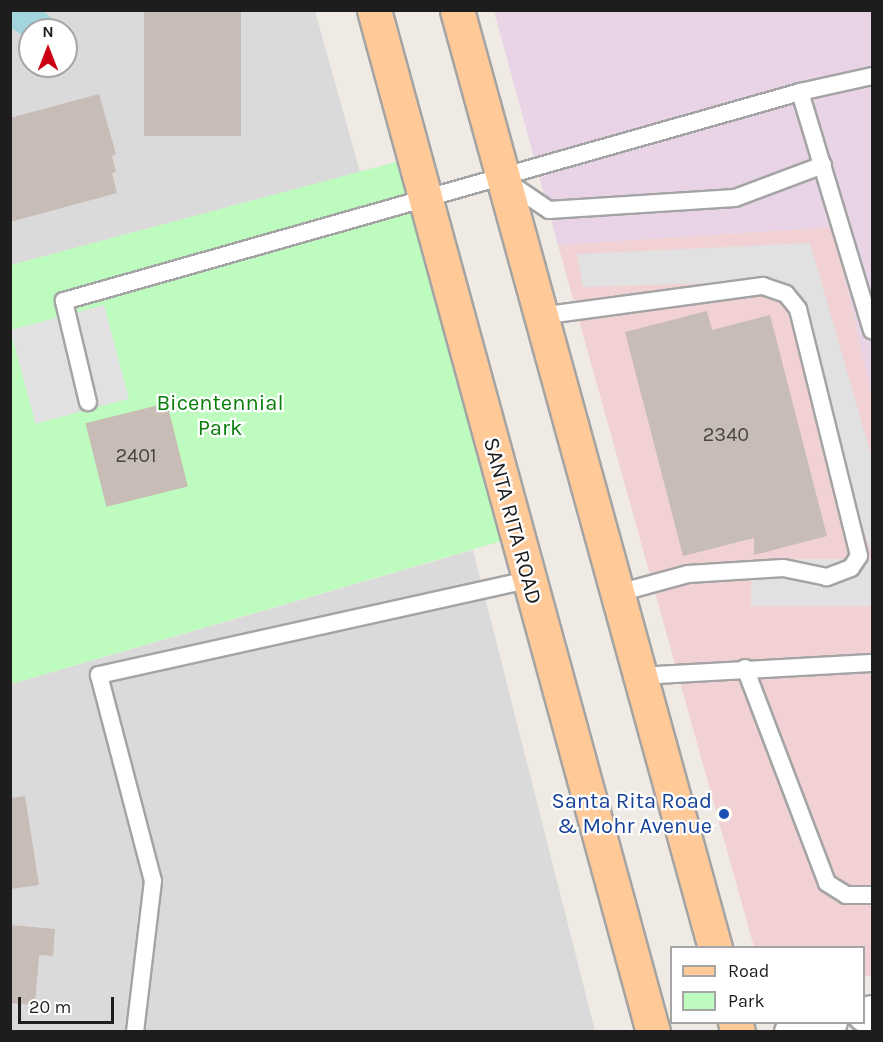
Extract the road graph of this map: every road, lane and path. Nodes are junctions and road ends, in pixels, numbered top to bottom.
1 (374, 10) edge
2 (457, 10) edge
3 (873, 76) edge
4 (800, 92) junction
5 (823, 165) junction
6 (502, 178) junction
7 (426, 201) junction
8 (540, 316) junction
9 (873, 330) edge
10 (88, 402) dead end
11 (528, 580) junction
12 (615, 594) junction
13 (873, 663) edge
14 (745, 668) junction
15 (638, 676) junction
16 (873, 895) edge
17 (714, 946) edge
18 (826, 1024) edge
19 (135, 1032) edge
20 (652, 1032) edge
21 (791, 1032) edge

1 - 7 main road, SANTA RITA ROAD
2 - 6 main road
3 - 4 lane
4 - 5 lane
4 - 6 lane
5 - 6 lane
5 - 9 lane
6 - 7 lane
6 - 8 main road
7 - 10 lane
7 - 11 main road, SANTA RITA ROAD
8 - 12 main road
8 - 12 lane
11 - 19 lane
11 - 20 main road, SANTA RITA ROAD
12 - 15 main road
13 - 14 lane
14 - 15 lane
14 - 16 lane
15 - 17 main road
18 - 21 street

